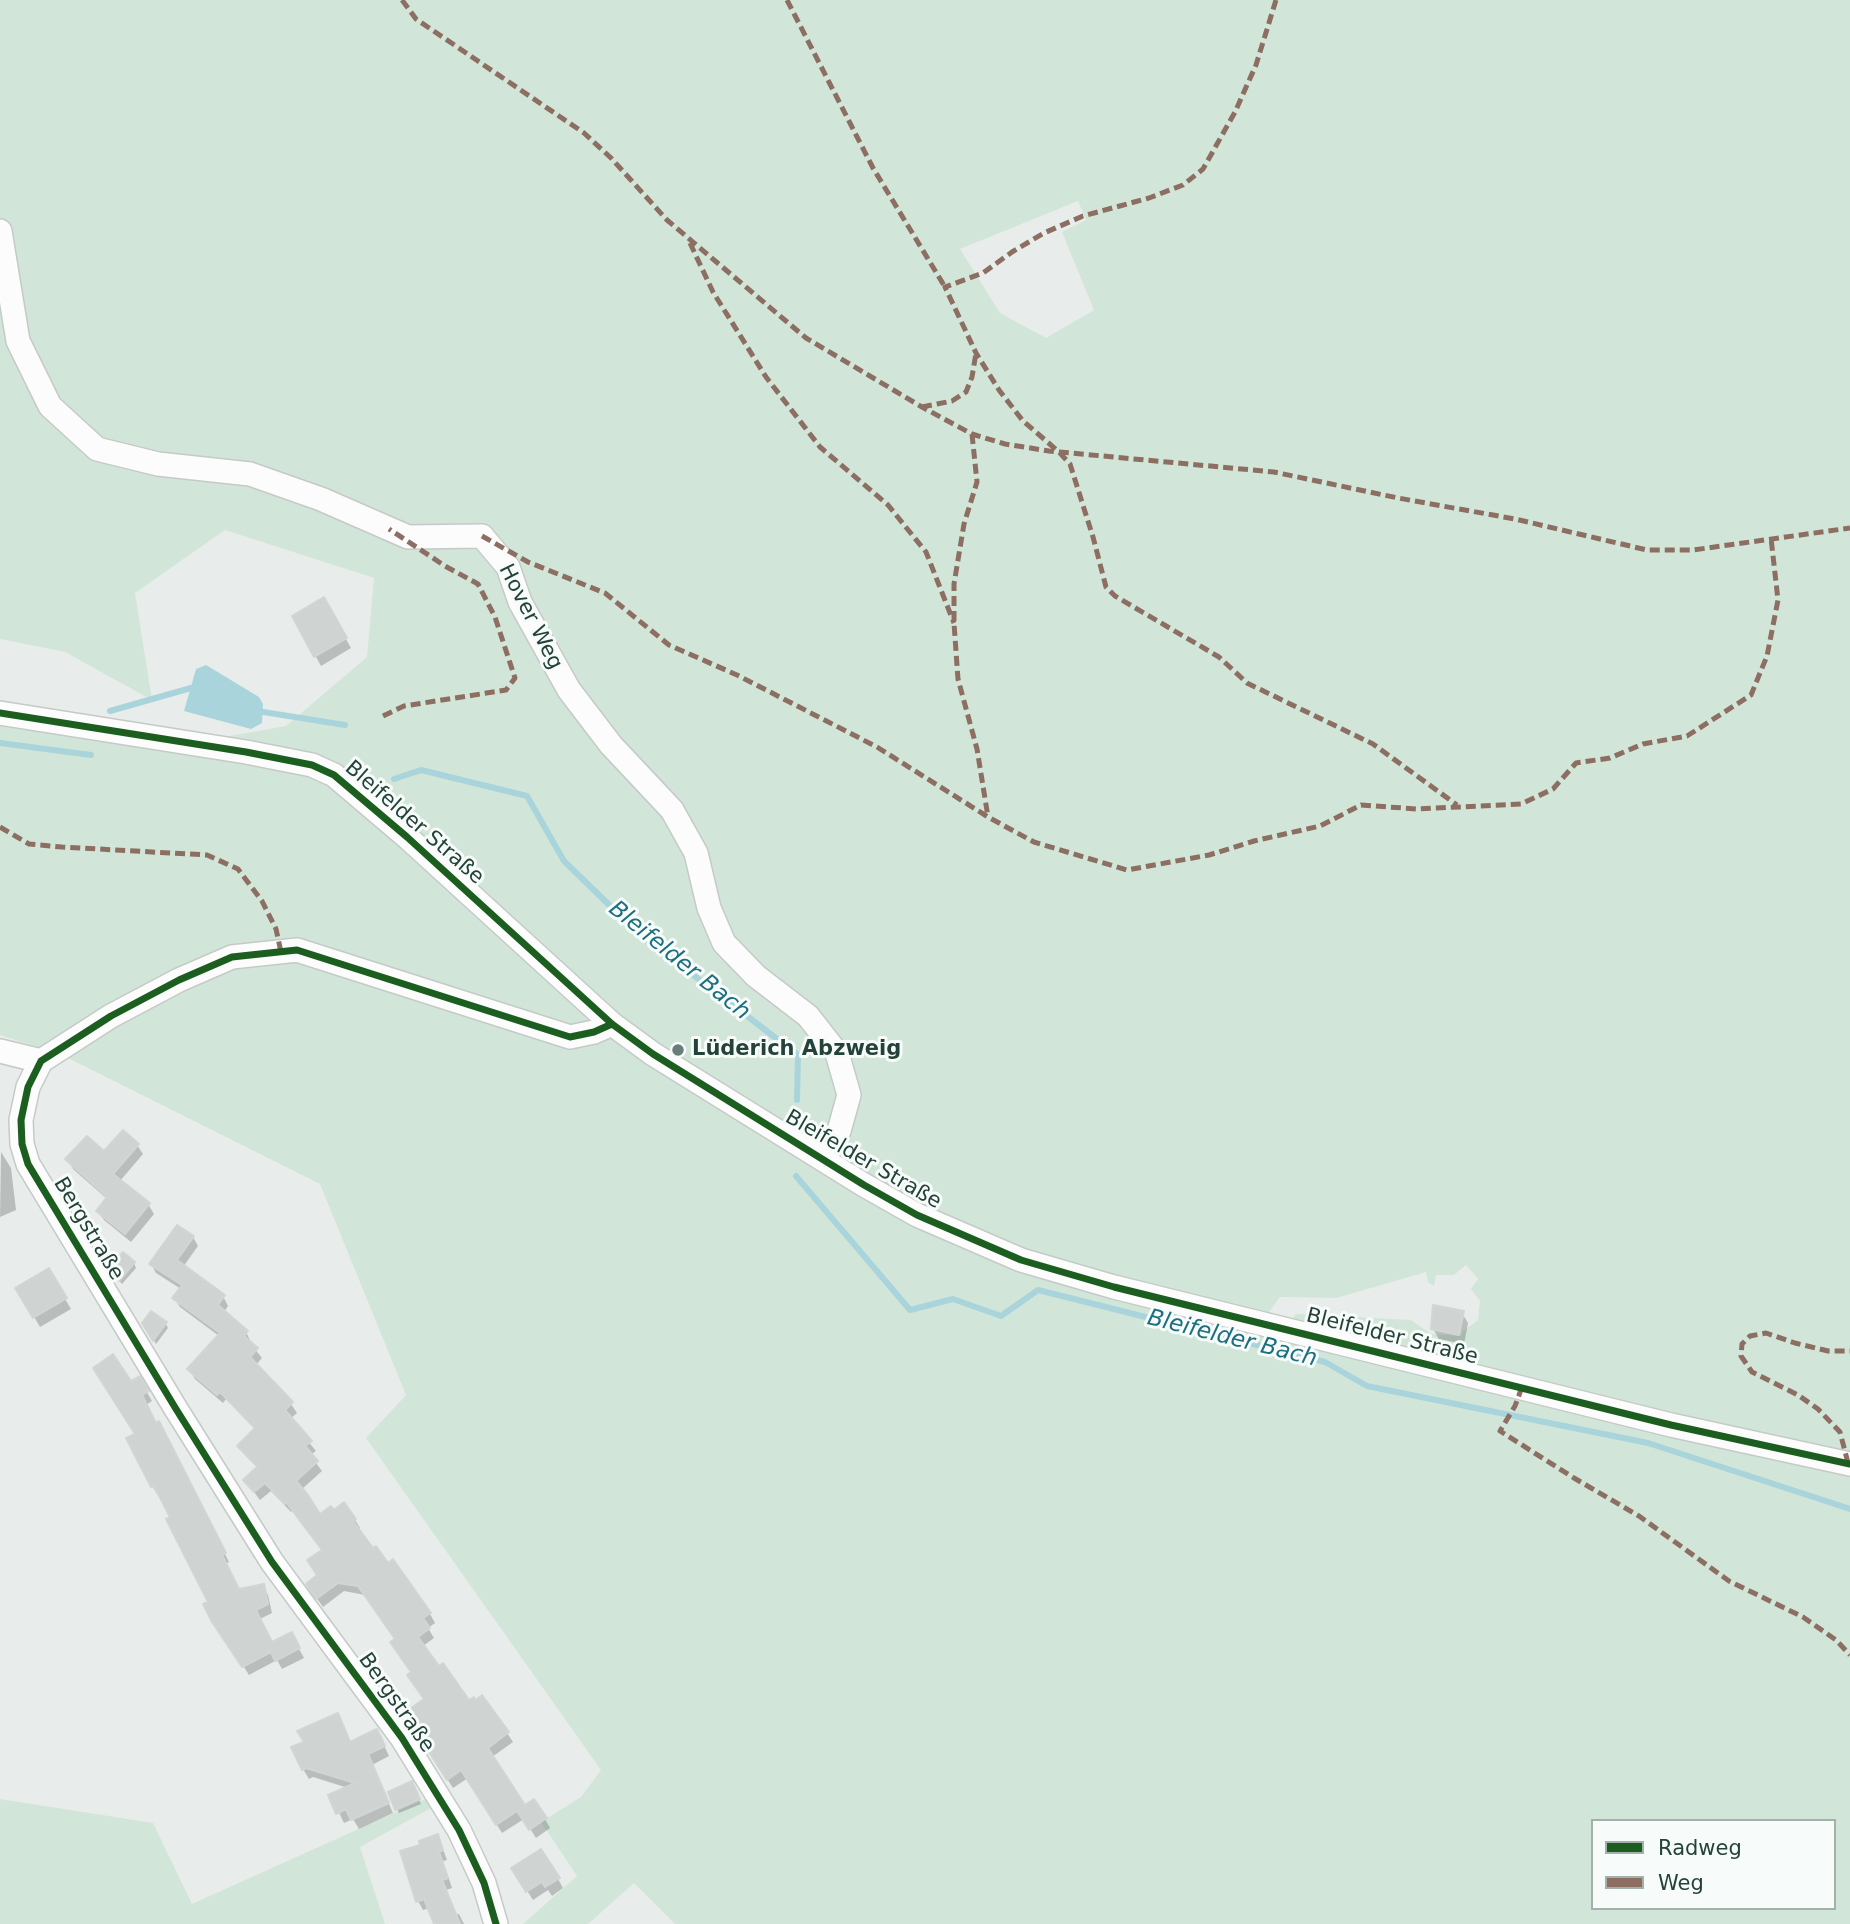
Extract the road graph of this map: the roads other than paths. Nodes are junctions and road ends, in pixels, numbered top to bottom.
1 (0, 231) edge
2 (0, 713) edge
3 (612, 1024) junction
4 (0, 1051) edge
5 (41, 1061) junction
6 (817, 1154) junction
7 (1850, 1464) edge
8 (496, 1924) edge

1 - 6 street, Hover Weg
2 - 3 street, Bleifelder Straße
3 - 5 street
3 - 6 street, Bleifelder Straße
4 - 5 street
5 - 8 street, Bergstraße
6 - 7 street, Bleifelder Straße

